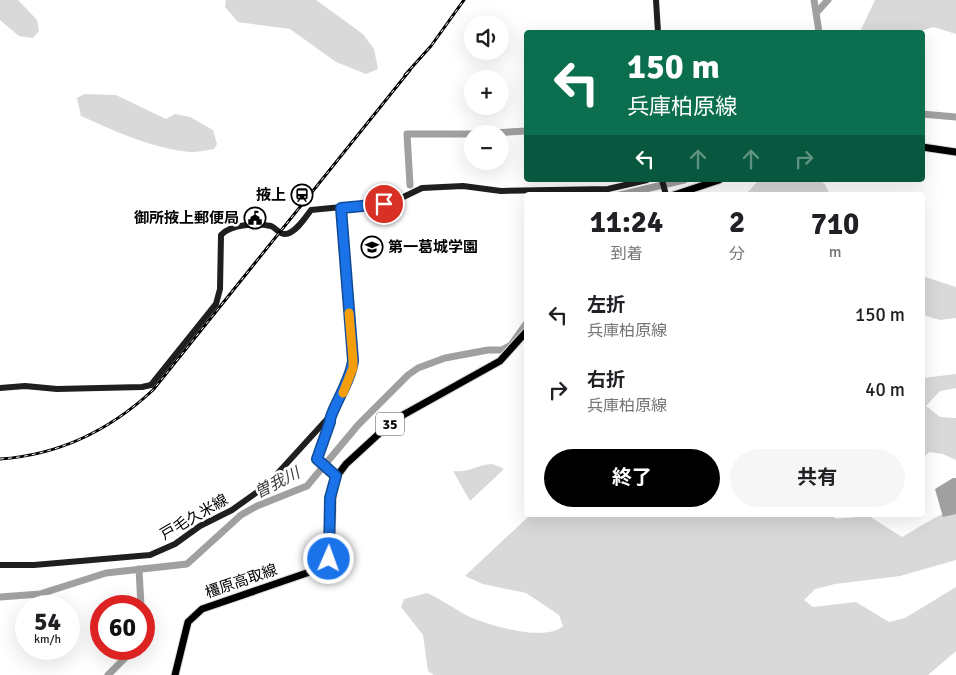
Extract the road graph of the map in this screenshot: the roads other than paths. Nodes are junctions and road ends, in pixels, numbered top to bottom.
1 (656, 0) edge
2 (658, 30) edge
3 (925, 147) edge
4 (956, 152) edge
5 (639, 182) edge
6 (713, 182) edge
7 (683, 192) edge
8 (341, 208) junction
9 (524, 334) edge
10 (0, 388) edge
11 (329, 417) junction
12 (335, 474) junction
13 (0, 565) edge
14 (175, 675) edge

1 - 2 main road
3 - 4 main road
5 - 8 main road
6 - 7 main road
8 - 10 main road
8 - 11 main road, 戸毛久米線
9 - 12 main road, 35
11 - 12 main road
11 - 13 main road, 戸毛久米線
12 - 14 main road, 橿原高取線

